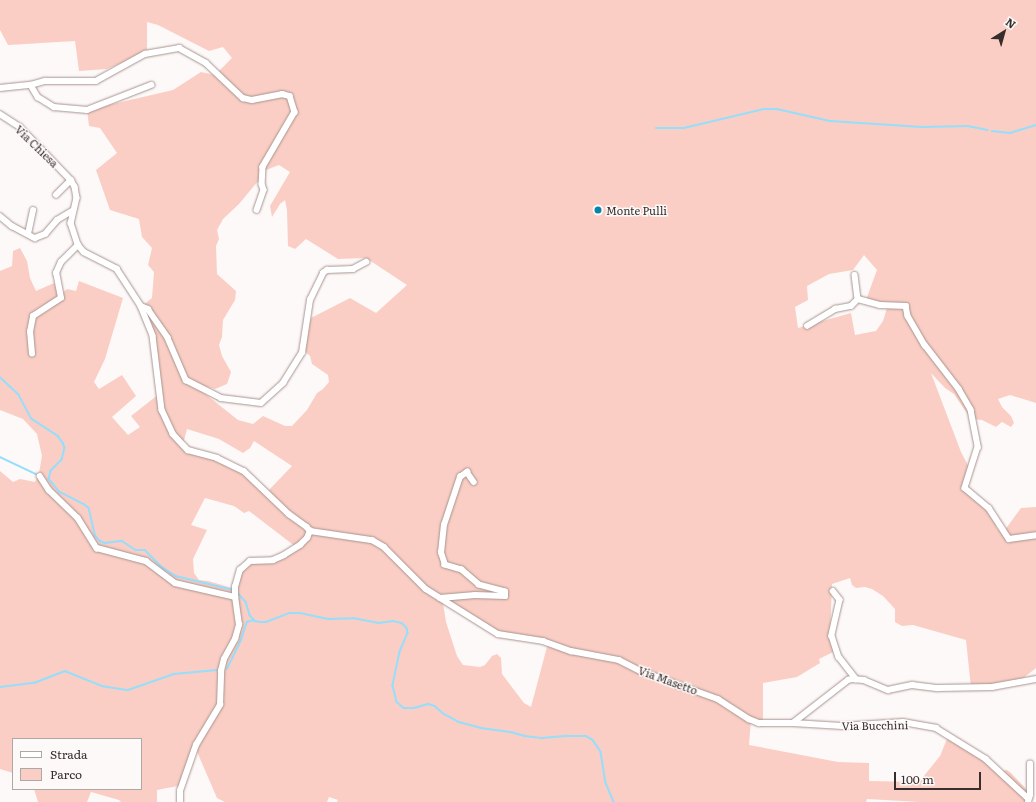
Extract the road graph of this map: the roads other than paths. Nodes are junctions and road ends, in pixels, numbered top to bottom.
1 (151, 84) dead end
2 (31, 85) junction
3 (0, 88) edge
4 (0, 114) edge
5 (71, 180) junction
6 (56, 195) dead end
7 (257, 210) dead end
8 (33, 211) dead end
9 (72, 211) junction
10 (0, 216) edge
11 (28, 234) junction
12 (78, 246) junction
13 (366, 262) dead end
14 (855, 275) dead end
15 (858, 299) junction
16 (141, 306) junction
17 (807, 326) dead end
18 (32, 354) dead end
19 (40, 476) dead end
20 (474, 482) dead end
21 (310, 531) junction
22 (1036, 535) edge
23 (833, 591) dead end
24 (235, 596) junction
25 (440, 598) junction
26 (856, 679) junction
27 (1036, 679) edge
28 (793, 723) junction
29 (1030, 764) dead end
30 (1031, 798) edge
31 (180, 802) edge

1 - 2 street
2 - 3 street
2 - 7 street
4 - 5 street, Via Chiesa
5 - 6 street
5 - 9 street, Via Chiesa
8 - 11 street
9 - 11 street
9 - 12 street, Via Chiesa
10 - 11 street
12 - 16 street
12 - 18 street
13 - 16 street
14 - 15 street
15 - 17 street
15 - 22 street
16 - 21 street
19 - 24 street
20 - 25 street
21 - 24 street
21 - 25 street, Via Masetto
23 - 26 street
24 - 31 street
25 - 28 street, Via Masetto
26 - 27 street
26 - 28 street
28 - 30 street, Via Bucchini
29 - 30 street, Via Bucchini

